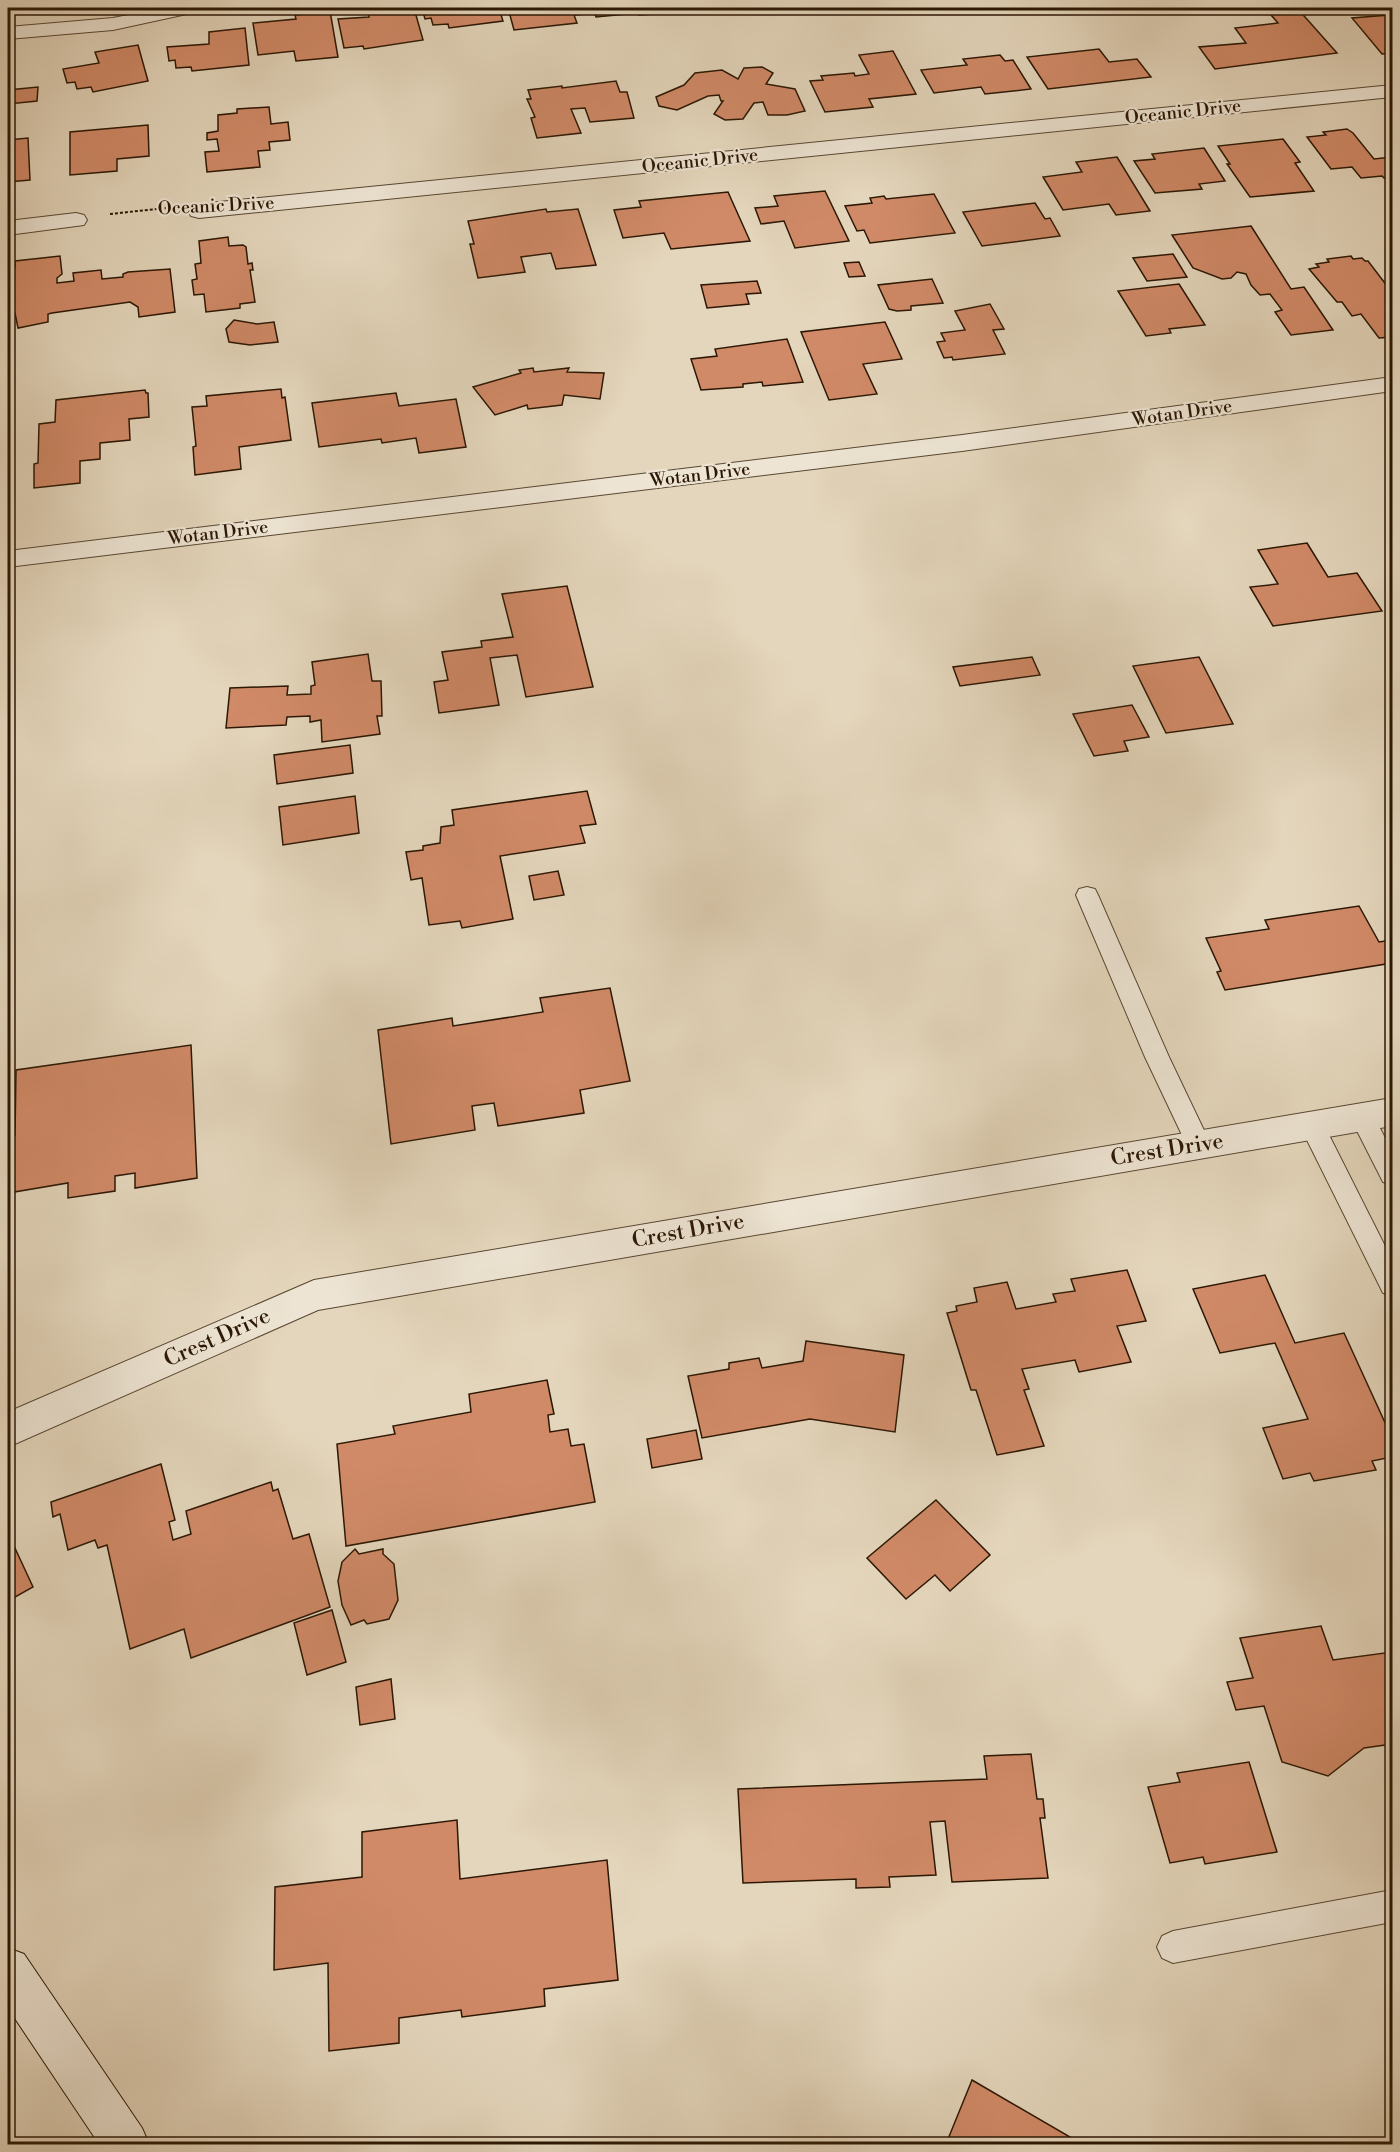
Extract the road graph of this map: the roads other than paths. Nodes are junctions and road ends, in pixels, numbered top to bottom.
1 (189, 8) edge
2 (112, 16) edge
3 (8, 33) edge
4 (1392, 91) edge
5 (199, 211) road end
6 (76, 220) road end
7 (8, 228) edge
8 (1392, 384) edge
9 (8, 559) edge
10 (1087, 894) dead end
11 (1377, 1114) edge
12 (1312, 1126) junction
13 (1199, 1145) junction
14 (1392, 1175) edge
15 (1392, 1285) edge
16 (8, 1430) edge
17 (1392, 1906) edge
18 (1173, 1947) dead end
19 (8, 1970) edge
20 (126, 2145) edge

1 - 2 street
2 - 3 street
4 - 5 street, Oceanic Drive
6 - 7 street
8 - 9 street, Wotan Drive
10 - 13 lane
11 - 12 street, Crest Drive
11 - 14 lane
12 - 13 street, Crest Drive
12 - 15 lane
13 - 16 street, Crest Drive
17 - 18 lane
19 - 20 street

